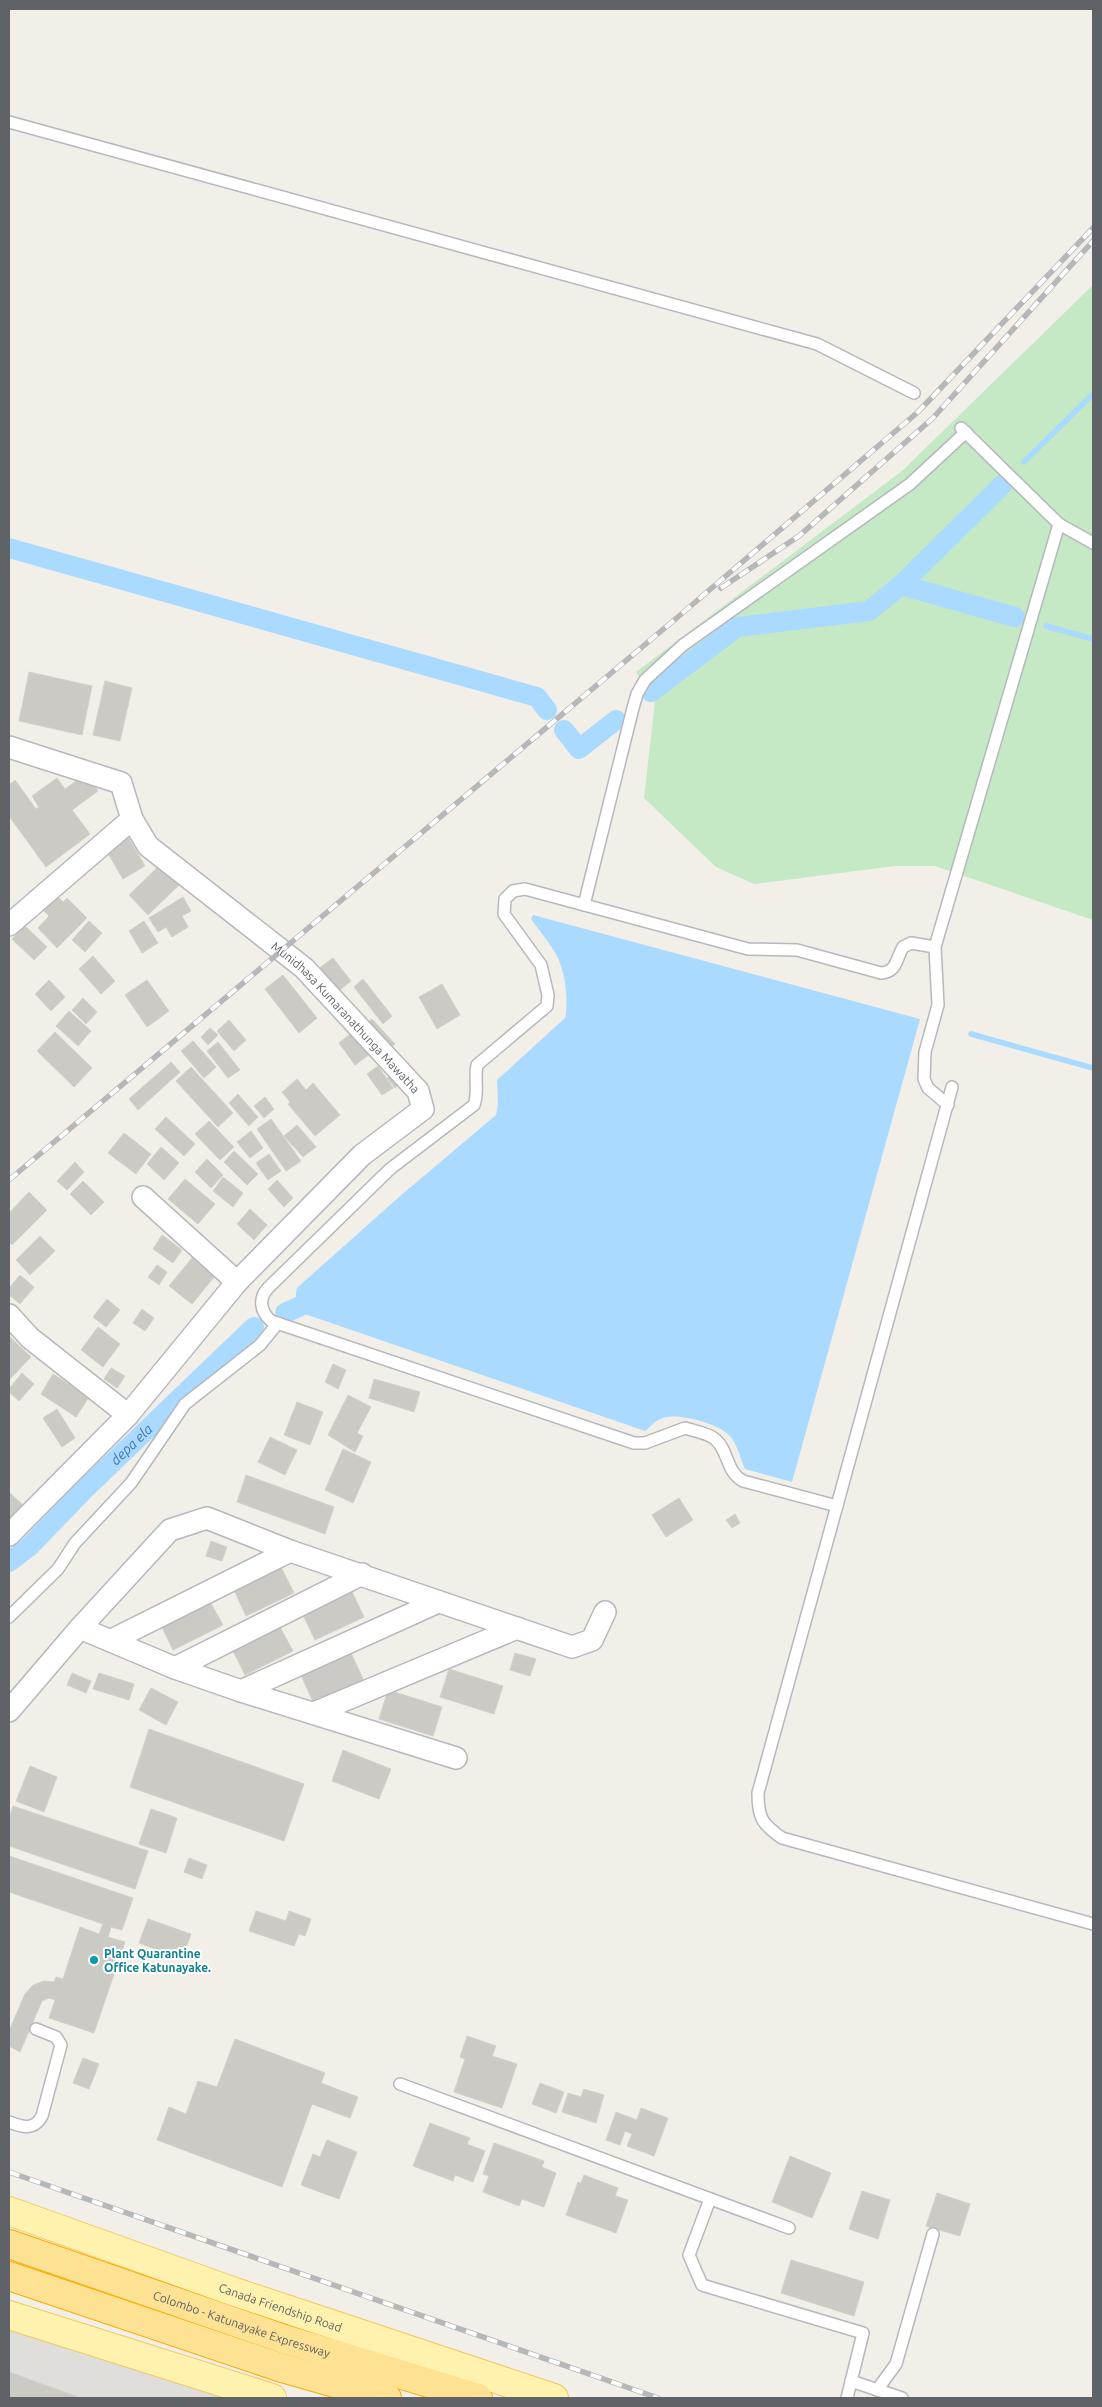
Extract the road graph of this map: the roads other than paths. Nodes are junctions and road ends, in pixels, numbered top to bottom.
1 (9, 122) edge
2 (914, 392) dead end
3 (1059, 524) junction
4 (1093, 543) edge
5 (9, 747) edge
6 (132, 819) junction
7 (584, 905) junction
8 (9, 925) edge
9 (935, 947) junction
10 (952, 1087) dead end
11 (948, 1105) junction
12 (143, 1197) dead end
13 (237, 1282) junction
14 (9, 1315) edge
15 (278, 1323) junction
16 (128, 1415) junction
17 (837, 1506) junction
18 (9, 1535) edge
19 (290, 1551) junction
20 (362, 1574) junction
21 (438, 1602) junction
22 (605, 1612) dead end
23 (9, 1617) edge
24 (80, 1628) junction
25 (517, 1628) junction
26 (112, 1640) junction
27 (176, 1668) junction
28 (240, 1691) junction
29 (9, 1712) edge
30 (314, 1713) junction
31 (456, 1758) dead end
32 (1093, 1924) edge
33 (36, 2028) dead end
34 (400, 2084) dead end
35 (9, 2122) edge
36 (710, 2199) junction
37 (9, 2211) edge
38 (789, 2228) dead end
39 (933, 2234) dead end
40 (9, 2244) edge
41 (9, 2276) edge
42 (10, 2317) edge
43 (851, 2381) junction
44 (877, 2390) junction
45 (272, 2398) edge
46 (387, 2398) edge
47 (478, 2398) edge
48 (554, 2398) edge
49 (847, 2398) edge
50 (902, 2398) edge

1 - 2 lane
3 - 4 lane
3 - 7 lane
3 - 9 lane
5 - 6 street, Munidhasa Kumaranathunga Mawatha
6 - 8 street
6 - 13 street, Munidhasa Kumaranathunga Mawatha
7 - 9 lane
7 - 15 lane
9 - 11 lane
10 - 11 lane
11 - 17 lane
12 - 13 street
13 - 16 street, Munidhasa Kumaranathunga Mawatha
14 - 16 street
15 - 17 lane
15 - 23 lane
16 - 18 street, Munidhasa Kumaranathunga Mawatha
17 - 32 lane
19 - 20 street
19 - 24 street
19 - 26 street
20 - 21 street
20 - 27 street
21 - 25 street
21 - 28 street
22 - 25 street
24 - 26 street
24 - 29 street
25 - 30 street
26 - 27 street
27 - 28 street
28 - 30 street
30 - 31 street
33 - 35 lane
34 - 36 lane
36 - 38 lane
36 - 43 lane
37 - 48 main road, Canada Friendship Road
39 - 44 lane
40 - 47 highway, Colombo - Katunayake Expressway
41 - 46 highway
42 - 45 main road
43 - 44 lane
43 - 49 lane
44 - 50 lane

